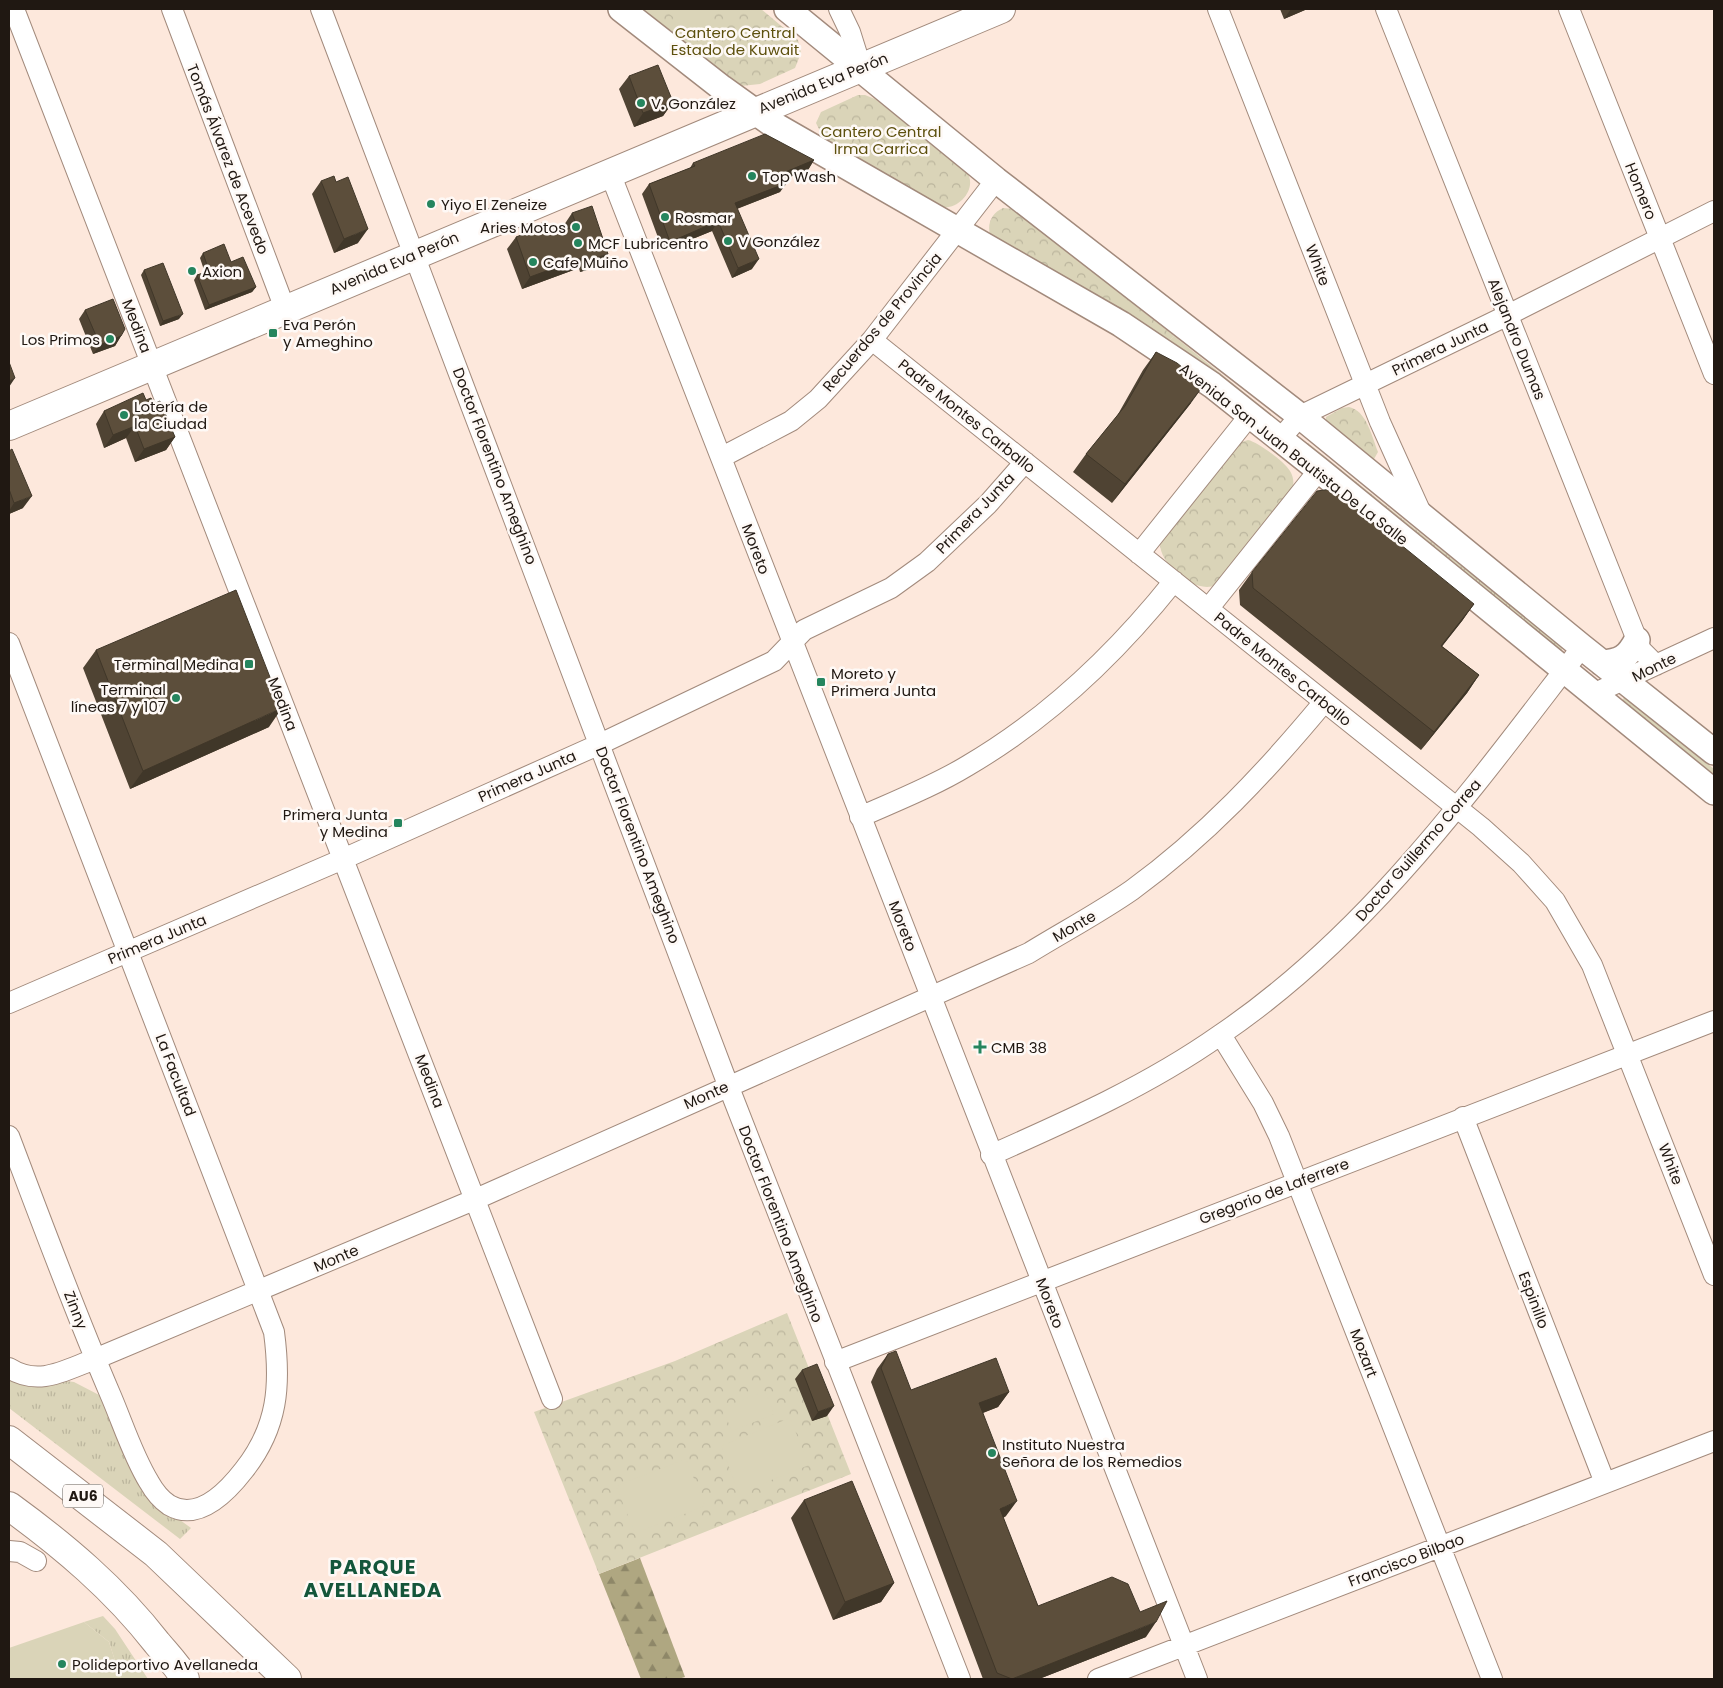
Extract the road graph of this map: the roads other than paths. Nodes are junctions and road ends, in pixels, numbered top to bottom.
1 (14, 9) edge
2 (172, 9) edge
3 (321, 9) edge
4 (621, 9) edge
5 (787, 9) edge
6 (839, 9) edge
7 (1001, 9) edge
8 (1218, 9) edge
9 (1386, 9) edge
10 (1569, 9) edge
11 (861, 67) junction
12 (753, 112) junction
13 (610, 173) junction
14 (996, 180) junction
15 (1714, 211) edge
16 (958, 230) junction
17 (1660, 239) junction
18 (415, 254) junction
19 (285, 309) junction
20 (1508, 315) junction
21 (872, 340) junction
22 (152, 364) junction
23 (1714, 374) edge
24 (1366, 385) junction
25 (1250, 415) junction
26 (1300, 416) junction
27 (9, 426) edge
28 (1280, 439) junction
29 (722, 457) junction
30 (1024, 462) junction
31 (1319, 470) junction
32 (1424, 519) junction
33 (1139, 554) junction
34 (1174, 581) junction
35 (1208, 609) junction
36 (1714, 638) edge
37 (1637, 640) junction
38 (792, 643) junction
39 (9, 644) edge
40 (1582, 647) junction
41 (1602, 663) junction
42 (1656, 665) junction
43 (1563, 671) junction
44 (1625, 681) junction
45 (1593, 694) junction
46 (1324, 702) junction
47 (600, 744) junction
48 (1714, 752) edge
49 (1714, 792) edge
50 (1457, 808) junction
51 (860, 817) junction
52 (343, 859) junction
53 (128, 952) junction
54 (930, 995) junction
55 (9, 1004) edge
56 (1714, 1020) edge
57 (1221, 1035) junction
58 (1628, 1053) junction
59 (728, 1085) junction
60 (1463, 1117) junction
61 (9, 1136) edge
62 (991, 1155) junction
63 (1297, 1182) junction
64 (476, 1199) junction
65 (1714, 1275) edge
66 (1042, 1282) junction
67 (260, 1290) junction
68 (95, 1359) junction
69 (834, 1362) junction
70 (15, 1371) edge
71 (552, 1399) dead end
72 (9, 1440) edge
73 (1714, 1441) edge
74 (149, 1482) joint
75 (1606, 1483) junction
76 (9, 1506) edge
77 (1440, 1547) junction
78 (9, 1550) edge
79 (36, 1561) dead end
80 (1184, 1645) junction
81 (185, 1679) edge
82 (287, 1679) edge
83 (960, 1679) edge
84 (1098, 1679) edge
85 (1197, 1679) edge
86 (1492, 1679) edge

1 - 22 street, Medina
2 - 19 street, Tomás Álvarez de Acevedo
3 - 18 street, Doctor Florentino Ameghino
4 - 12 street, Avenida San Juan Bautista De La Salle
5 - 11 street, Avenida San Juan Bautista De La Salle
6 - 11 street
7 - 11 main road, Avenida Eva Perón
8 - 24 street, White
9 - 20 street, Alejandro Dumas
10 - 17 street, Homero
11 - 12 main road, Avenida Eva Perón
11 - 14 street, Avenida San Juan Bautista De La Salle
12 - 13 main road, Avenida Eva Perón
12 - 16 street, Avenida San Juan Bautista De La Salle
13 - 18 main road, Avenida Eva Perón
13 - 29 street, Moreto
14 - 16 street, Recuerdos de Provincia
14 - 26 street, Avenida San Juan Bautista De La Salle
15 - 17 street, Primera Junta
16 - 21 street, Recuerdos de Provincia
16 - 25 street, Avenida San Juan Bautista De La Salle
17 - 20 street, Primera Junta
17 - 23 street, Homero
18 - 19 main road, Avenida Eva Perón
18 - 47 street, Doctor Florentino Ameghino
19 - 22 main road, Avenida Eva Perón
20 - 24 street, Primera Junta
20 - 37 street, Alejandro Dumas
21 - 29 street, Recuerdos de Provincia
21 - 30 street, Padre Montes Carballo
22 - 27 main road, Avenida Eva Perón
22 - 52 street, Medina
24 - 26 street, Primera Junta
24 - 32 street, White
25 - 28 street, Avenida San Juan Bautista De La Salle
25 - 33 street
26 - 28 street, Primera Junta
26 - 32 street, Avenida San Juan Bautista De La Salle
28 - 31 street, Avenida San Juan Bautista De La Salle
29 - 38 street, Moreto
30 - 33 street, Padre Montes Carballo
30 - 38 street, Primera Junta
31 - 35 street
31 - 43 street, Avenida San Juan Bautista De La Salle
32 - 40 street, Avenida San Juan Bautista De La Salle
33 - 34 street, Padre Montes Carballo
34 - 35 street, Padre Montes Carballo
34 - 51 street
35 - 46 street, Padre Montes Carballo
36 - 42 street, Monte
37 - 41 street
37 - 42 street, Alejandro Dumas
38 - 47 street, Primera Junta
38 - 51 street, Moreto
39 - 53 street, La Facultad
40 - 41 street, Avenida San Juan Bautista De La Salle
40 - 43 street, Doctor Guillermo Correa
41 - 44 street, Avenida San Juan Bautista De La Salle
42 - 44 street, Monte
43 - 45 street, Avenida San Juan Bautista De La Salle
43 - 50 street, Doctor Guillermo Correa
44 - 45 street, Monte
44 - 48 street, Avenida San Juan Bautista De La Salle
45 - 49 street, Avenida San Juan Bautista De La Salle
46 - 50 street, Padre Montes Carballo
46 - 54 street, Monte
47 - 52 street, Primera Junta
47 - 59 street, Doctor Florentino Ameghino
50 - 57 street, Doctor Guillermo Correa
50 - 58 street, Padre Montes Carballo
51 - 54 street, Moreto
52 - 53 street, Primera Junta
52 - 64 street, Medina
53 - 55 street, Primera Junta
53 - 67 street, La Facultad
54 - 59 street, Monte
54 - 62 street, Moreto
56 - 58 street, Gregorio de Laferrere
57 - 62 street, Doctor Guillermo Correa
57 - 63 street, Mozart
58 - 60 street, Gregorio de Laferrere
58 - 65 street, White
59 - 64 street, Monte
59 - 69 street, Doctor Florentino Ameghino
60 - 63 street, Gregorio de Laferrere
60 - 75 street, Espinillo
61 - 68 street, Zinny
62 - 66 street, Moreto
63 - 66 street, Gregorio de Laferrere
63 - 77 street, Mozart
64 - 67 street, Monte
64 - 71 street, Medina
66 - 69 street, Gregorio de Laferrere
66 - 80 street, Moreto
67 - 68 street, Monte
67 - 74 street, La Facultad
68 - 70 street, Monte
68 - 74 street, Zinny
69 - 83 street, Doctor Florentino Ameghino
72 - 82 main road, AU6
73 - 75 street, Francisco Bilbao
75 - 77 street, Francisco Bilbao
76 - 81 main road
77 - 80 street, Francisco Bilbao
77 - 86 street, Mozart
78 - 79 street
80 - 84 street, Francisco Bilbao
80 - 85 street, Moreto

